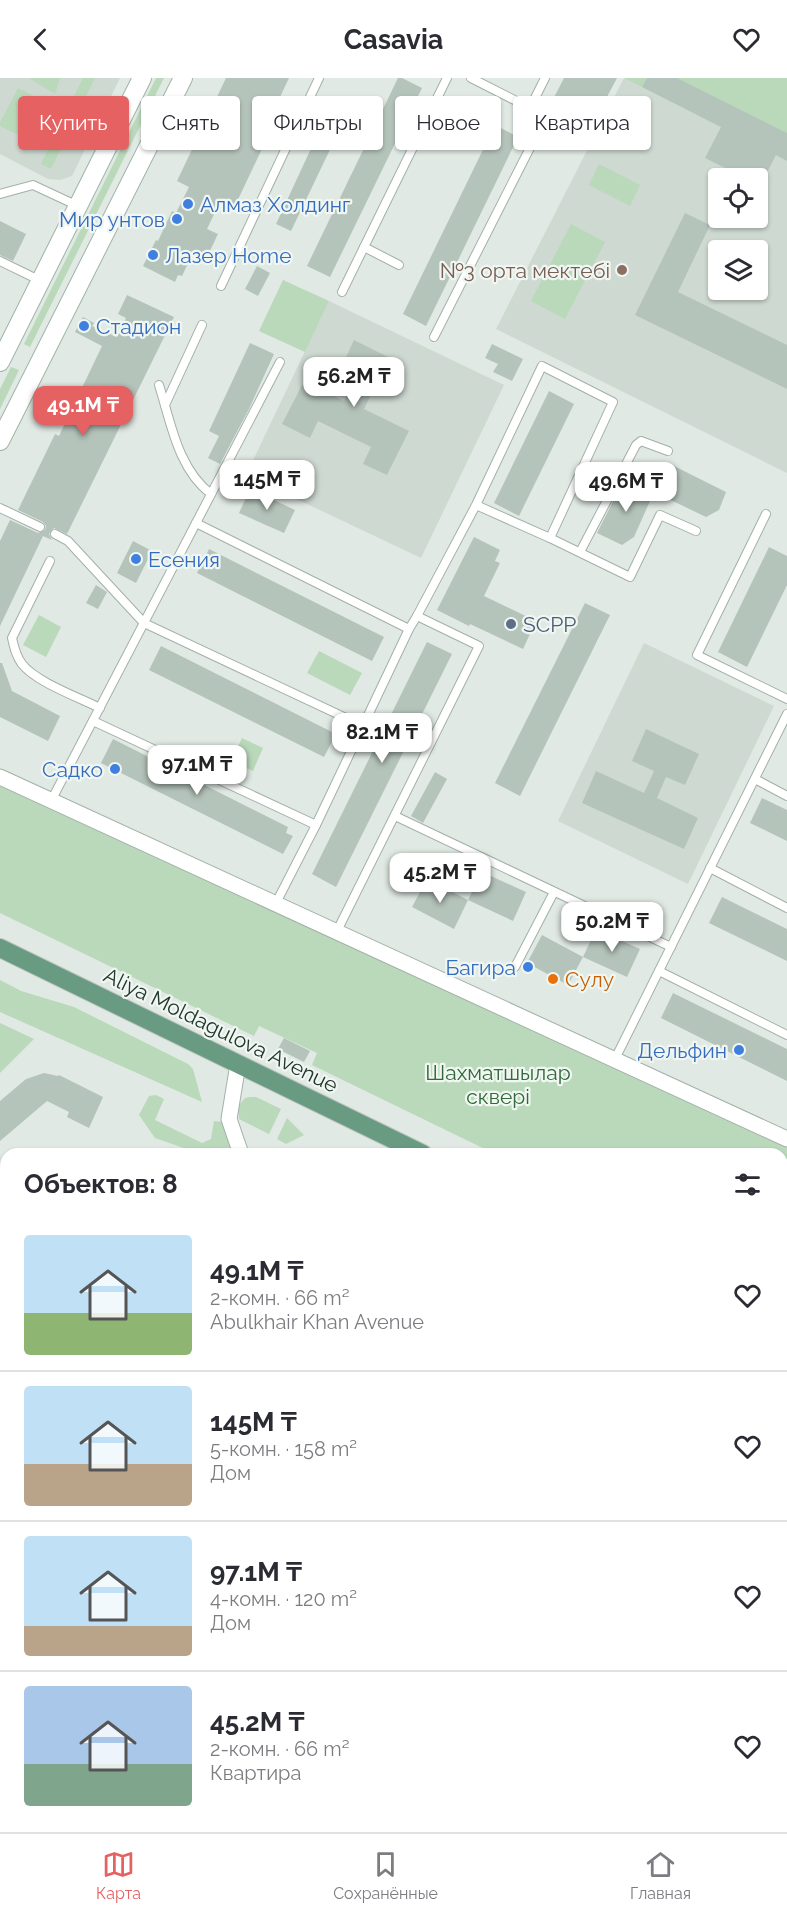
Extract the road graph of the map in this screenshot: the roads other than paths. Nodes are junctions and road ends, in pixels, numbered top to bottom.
1 (142, 78) edge
2 (183, 78) edge
3 (318, 78) edge
4 (447, 78) edge
5 (471, 78) edge
6 (545, 78) edge
7 (536, 96) edge
8 (513, 99) edge
9 (529, 150) edge
10 (0, 194) edge
11 (78, 207) junction
12 (363, 247) junction
13 (0, 261) edge
14 (399, 266) dead end
15 (40, 281) junction
16 (221, 286) dead end
17 (342, 292) dead end
18 (202, 326) dead end
19 (435, 337) dead end
20 (0, 362) edge
21 (280, 362) dead end
22 (159, 385) dead end
23 (165, 405) junction
24 (0, 441) edge
25 (668, 451) dead end
26 (211, 494) junction
27 (476, 505) junction
28 (0, 507) edge
29 (765, 514) dead end
30 (196, 523) junction
31 (40, 527) dead end
32 (696, 531) dead end
33 (55, 534) dead end
34 (550, 538) junction
35 (580, 552) junction
36 (50, 561) dead end
37 (417, 616) junction
38 (144, 623) junction
39 (409, 629) junction
40 (787, 699) edge
41 (100, 708) junction
42 (787, 714) edge
43 (93, 721) junction
44 (363, 726) junction
45 (0, 777) edge
46 (755, 779) junction
47 (787, 796) edge
48 (51, 801) junction
49 (394, 816) junction
50 (316, 825) junction
51 (710, 868) junction
52 (554, 892) junction
53 (276, 903) junction
54 (787, 908) edge
55 (337, 931) junction
56 (670, 947) junction
57 (0, 948) edge
58 (0, 958) edge
59 (25, 960) junction
60 (515, 967) dead end
61 (658, 971) junction
62 (787, 1035) edge
63 (615, 1059) junction
64 (238, 1064) junction
65 (787, 1138) edge
66 (239, 1148) edge
67 (411, 1148) edge

1 - 11 main road
2 - 24 main road
3 - 16 lane
4 - 12 lane
5 - 8 lane
6 - 7 lane
9 - 19 lane
10 - 11 lane
11 - 15 main road
12 - 14 lane
12 - 17 lane
13 - 15 lane
15 - 20 main road
18 - 23 lane
21 - 26 lane
22 - 23 lane
23 - 26 lane
25 - 35 lane
26 - 30 lane
27 - 34 lane
27 - 34 lane
27 - 37 lane
28 - 31 lane
29 - 40 lane
30 - 38 lane
30 - 39 lane
32 - 35 lane
33 - 38 lane
34 - 35 lane
36 - 41 lane
37 - 39 lane
37 - 49 lane
38 - 41 lane
38 - 44 lane
39 - 44 lane
41 - 43 lane
42 - 46 lane
43 - 48 lane
43 - 50 lane
44 - 50 lane
45 - 48 street
46 - 47 lane
46 - 51 lane
48 - 53 street
49 - 52 lane
49 - 55 lane
50 - 53 lane
51 - 54 lane
51 - 56 lane
52 - 56 lane
52 - 60 lane
53 - 55 street
55 - 63 street
56 - 61 lane
57 - 59 main road, Aliya Moldagulova Avenue
58 - 59 main road
59 - 64 main road, Aliya Moldagulova Avenue
61 - 62 lane
61 - 63 lane
63 - 65 street
64 - 66 street
64 - 67 main road, Aliya Moldagulova Avenue

